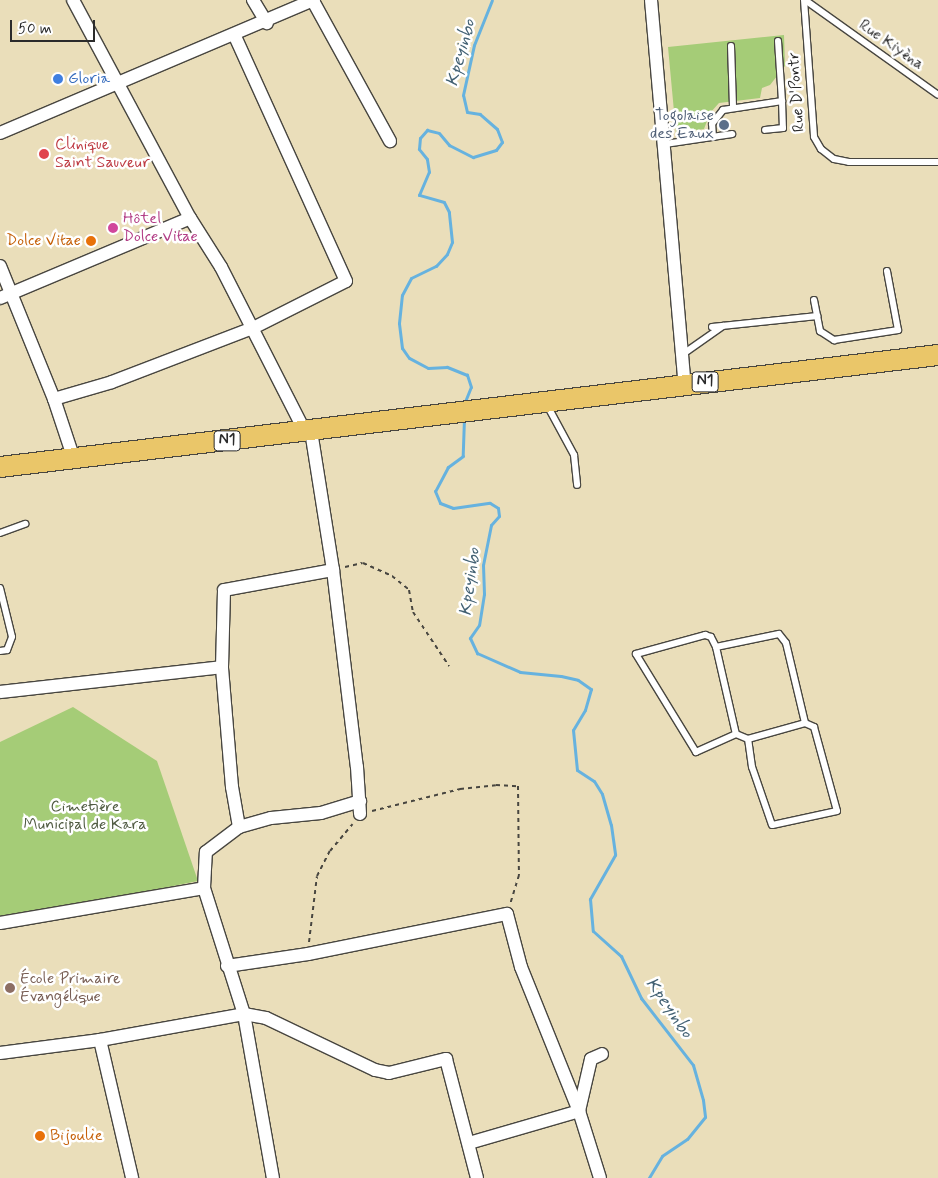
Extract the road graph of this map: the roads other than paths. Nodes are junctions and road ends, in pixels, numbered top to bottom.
1 (74, 0) edge
2 (253, 0) edge
3 (314, 0) edge
4 (651, 0) edge
5 (804, 0) edge
6 (266, 23) junction
7 (236, 36) junction
8 (778, 41) dead end
9 (731, 46) dead end
10 (119, 82) junction
11 (938, 95) edge
12 (782, 101) junction
13 (733, 106) junction
14 (766, 130) dead end
15 (0, 133) edge
16 (732, 134) dead end
17 (713, 137) junction
18 (390, 141) dead end
19 (665, 144) junction
20 (938, 162) edge
21 (190, 218) junction
22 (0, 266) edge
23 (887, 271) dead end
24 (5, 296) edge
25 (814, 300) dead end
26 (817, 316) junction
27 (724, 325) junction
28 (712, 327) dead end
29 (253, 328) junction
30 (682, 354) junction
31 (938, 355) edge
32 (685, 385) junction
33 (54, 399) junction
34 (546, 402) junction
35 (308, 431) junction
36 (74, 459) junction
37 (0, 466) edge
38 (577, 485) dead end
39 (25, 524) dead end
40 (0, 533) edge
41 (334, 570) junction
42 (0, 588) edge
43 (716, 647) junction
44 (0, 651) edge
45 (222, 667) junction
46 (0, 692) edge
47 (805, 723) junction
48 (736, 734) junction
49 (748, 739) junction
50 (239, 827) junction
51 (204, 888) junction
52 (0, 923) edge
53 (227, 966) junction
54 (244, 1014) junction
55 (100, 1040) junction
56 (0, 1053) edge
57 (602, 1054) dead end
58 (579, 1111) junction
59 (469, 1142) junction
60 (132, 1178) edge
61 (273, 1178) edge
62 (477, 1178) edge
63 (600, 1178) edge

1 - 10 street
2 - 6 street
3 - 6 street
3 - 18 street
4 - 19 street
5 - 11 lane, Rue Kiyèna
5 - 20 lane, Rue D'Pontr
6 - 7 street
7 - 10 street
7 - 29 street
8 - 12 lane
9 - 13 lane
10 - 15 street
10 - 21 street
12 - 13 lane
12 - 14 lane
13 - 17 lane
16 - 17 lane
17 - 19 lane
19 - 30 street
21 - 24 street
21 - 29 street
22 - 24 street
23 - 26 lane
24 - 33 street
25 - 26 lane
26 - 27 lane
27 - 28 lane
27 - 30 lane
29 - 33 street
29 - 35 street
30 - 32 street
31 - 32 highway, N1
32 - 34 highway, N1
33 - 36 street
34 - 35 highway, N1
34 - 38 lane
35 - 36 highway, N1
35 - 41 street
36 - 37 highway, N1
39 - 40 lane
41 - 45 street
41 - 50 street
42 - 44 lane
43 - 47 lane
43 - 48 lane
43 - 48 lane
45 - 46 street
45 - 50 street
47 - 49 lane
47 - 49 lane
48 - 49 lane
50 - 51 street
51 - 52 street
51 - 53 street
53 - 54 street
53 - 58 street
54 - 55 street
54 - 59 street
54 - 61 street
55 - 56 street
55 - 60 street
57 - 58 street
58 - 59 street
58 - 63 street
59 - 62 street

